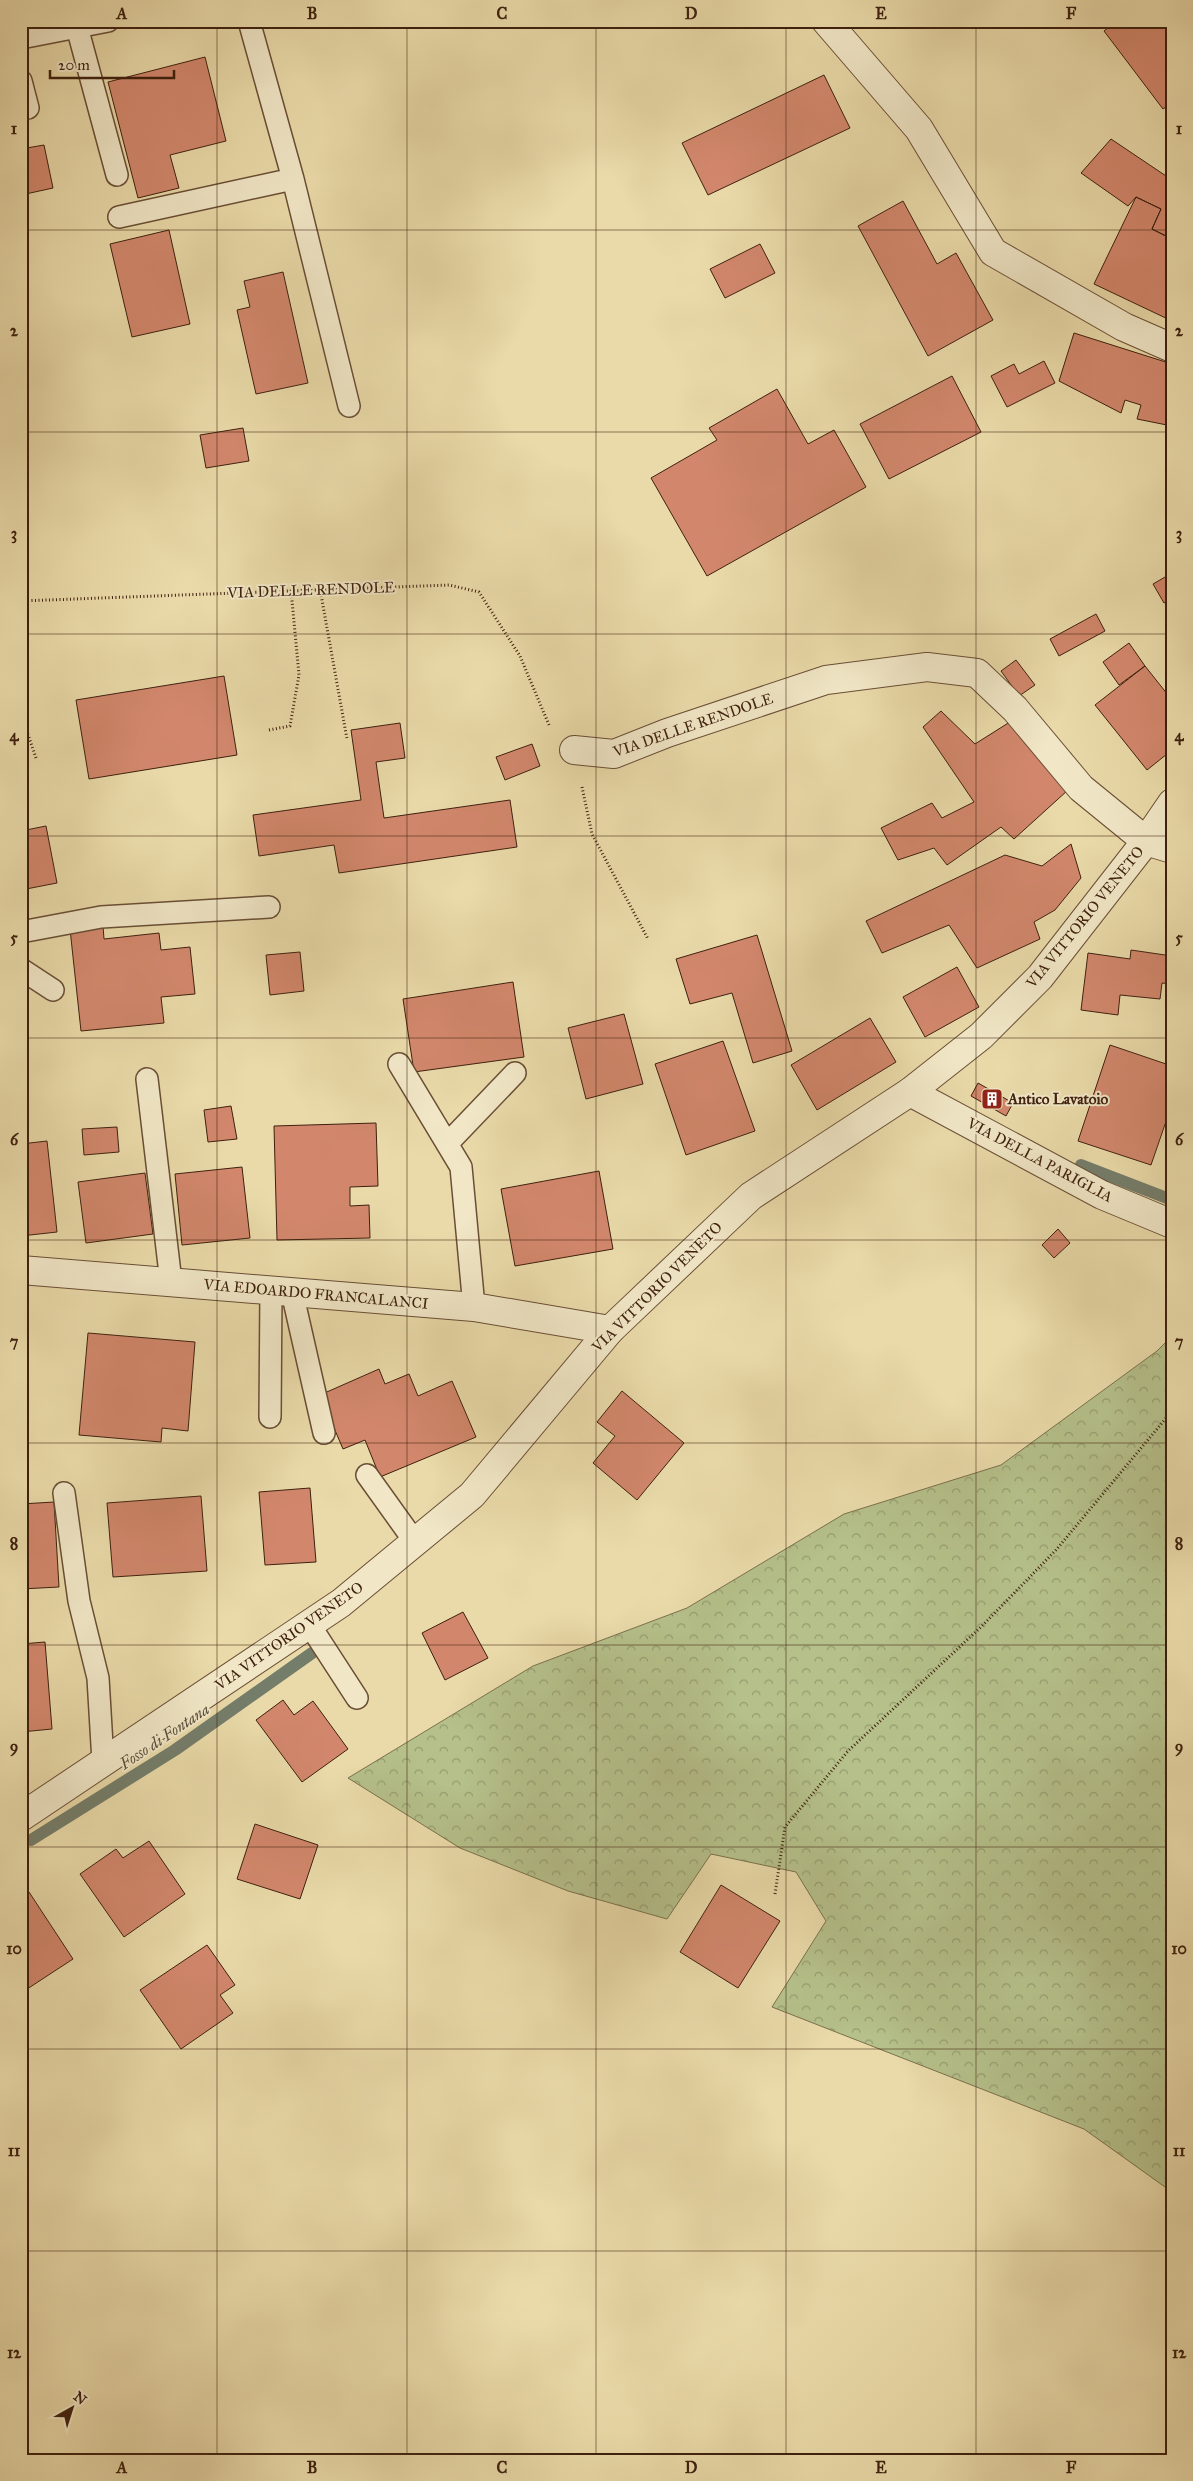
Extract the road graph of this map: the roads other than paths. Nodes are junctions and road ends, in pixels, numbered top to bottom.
1 (108, 21) edge
2 (249, 21) edge
3 (826, 21) edge
4 (77, 27) junction
5 (21, 38) edge
6 (21, 81) edge
7 (28, 108) dead end
8 (117, 175) dead end
9 (293, 179) junction
10 (119, 217) dead end
11 (1172, 348) edge
12 (349, 406) dead end
13 (574, 750) road end
14 (1172, 803) edge
15 (1146, 841) junction
16 (1172, 850) edge
17 (269, 907) dead end
18 (21, 932) edge
19 (21, 969) edge
20 (52, 990) dead end
21 (399, 1064) dead end
22 (515, 1073) dead end
23 (147, 1079) dead end
24 (910, 1092) junction
25 (447, 1144) junction
26 (1172, 1224) edge
27 (21, 1270) edge
28 (171, 1282) junction
29 (282, 1291) junction
30 (474, 1307) junction
31 (610, 1330) junction
32 (270, 1417) dead end
33 (324, 1433) dead end
34 (367, 1475) dead end
35 (64, 1493) dead end
36 (415, 1542) junction
37 (310, 1627) junction
38 (357, 1698) dead end
39 (102, 1762) junction
40 (21, 1817) edge

1 - 4 lane
2 - 9 lane
3 - 11 street
4 - 5 lane
4 - 8 lane
6 - 7 lane
9 - 10 lane
9 - 12 lane
13 - 15 street, VIA DELLE RENDOLE
14 - 15 street, VIA VITTORIO VENETO
15 - 16 street, VIA DELLE RENDOLE
15 - 24 street, VIA VITTORIO VENETO
17 - 18 lane
19 - 20 lane
21 - 25 lane
22 - 25 lane
23 - 28 lane
24 - 26 street, VIA DELLA PARIGLIA
24 - 31 street, VIA VITTORIO VENETO
25 - 30 lane
27 - 28 street, VIA EDOARDO FRANCALANCI
28 - 29 street, VIA EDOARDO FRANCALANCI
29 - 30 street, VIA EDOARDO FRANCALANCI
29 - 32 lane
29 - 33 lane
30 - 31 street, VIA EDOARDO FRANCALANCI
31 - 36 street, VIA VITTORIO VENETO
34 - 36 lane
35 - 39 lane
36 - 37 street, VIA VITTORIO VENETO
37 - 38 lane
37 - 39 street, VIA VITTORIO VENETO
39 - 40 street, VIA VITTORIO VENETO

